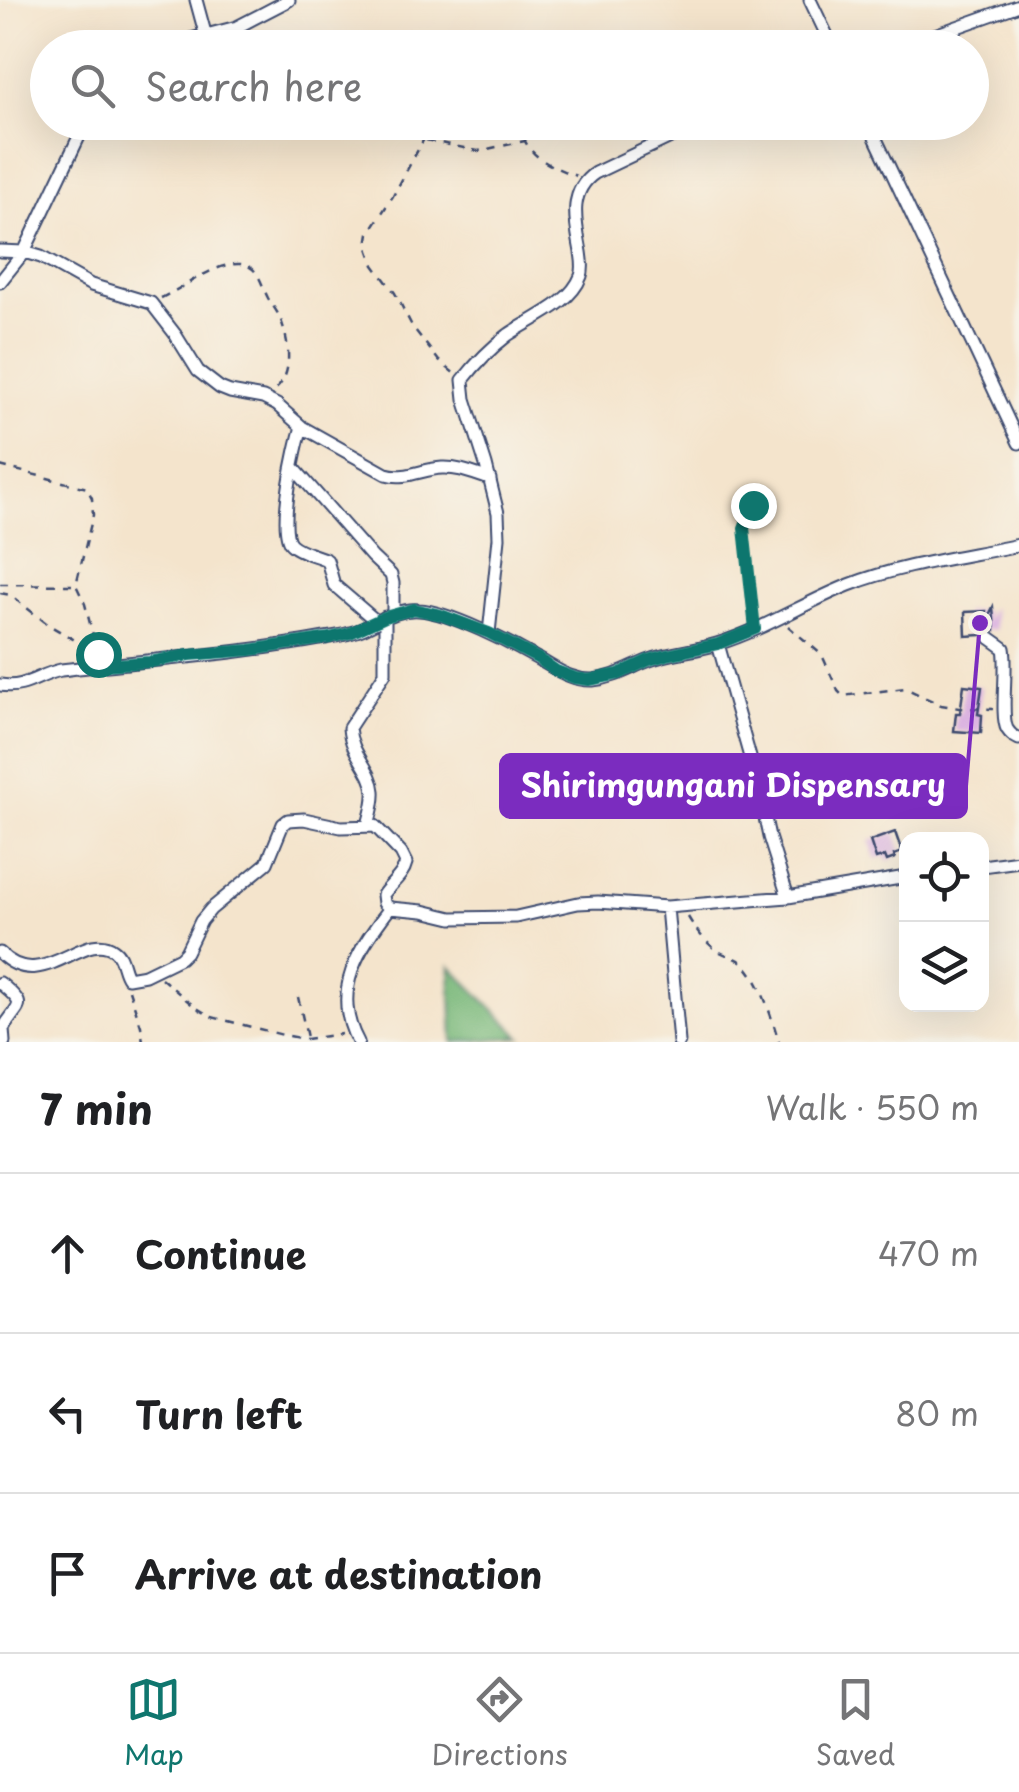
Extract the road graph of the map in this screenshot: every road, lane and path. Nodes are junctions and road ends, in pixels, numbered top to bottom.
1 (196, 0) edge
2 (288, 0) edge
3 (810, 0) edge
4 (1019, 5) edge
5 (237, 26) junction
6 (204, 30) edge
7 (219, 30) edge
8 (238, 30) edge
9 (824, 30) edge
10 (949, 30) edge
11 (77, 140) edge
12 (425, 140) joint
13 (658, 140) edge
14 (876, 140) edge
15 (525, 141) joint
16 (585, 180) junction
17 (0, 251) edge
18 (24, 252) junction
19 (0, 282) edge
20 (151, 303) junction
21 (464, 380) junction
22 (263, 398) junction
23 (302, 427) junction
24 (1019, 443) edge
25 (0, 466) edge
26 (293, 467) junction
27 (490, 479) junction
28 (753, 505) dead end
29 (1019, 545) edge
30 (0, 584) edge
31 (76, 585) junction
32 (0, 593) edge
33 (385, 618) junction
34 (777, 618) junction
35 (755, 629) junction
36 (489, 633) junction
37 (990, 638) dead end
38 (718, 644) junction
39 (100, 660) junction
40 (0, 685) edge
41 (1005, 710) junction
42 (1019, 739) edge
43 (368, 825) junction
44 (1019, 861) edge
45 (989, 865) edge
46 (899, 878) edge
47 (788, 897) junction
48 (683, 906) junction
49 (667, 907) junction
50 (390, 908) junction
51 (0, 953) edge
52 (154, 972) junction
53 (124, 974) junction
54 (0, 983) edge
55 (298, 998) dead end
56 (352, 1029) junction
57 (307, 1040) edge
58 (4, 1042) edge
59 (143, 1042) edge
60 (358, 1042) edge
61 (679, 1042) edge
62 (779, 1042) edge

1 - 6 street
2 - 5 street
3 - 9 street
4 - 10 street
5 - 7 street
5 - 8 street
11 - 18 street
12 - 15 path
12 - 21 path
13 - 16 street
14 - 24 street
15 - 16 path
16 - 21 street
17 - 18 street
18 - 19 street
18 - 20 street
20 - 22 street
20 - 22 path
21 - 27 street
22 - 23 street
23 - 26 street
23 - 27 street
25 - 31 path
26 - 33 street
26 - 33 street
27 - 36 street
28 - 35 path
29 - 34 street
30 - 31 path
31 - 39 path
32 - 39 path
33 - 36 street
33 - 39 street
33 - 43 street
34 - 35 street
34 - 41 path
35 - 38 street
36 - 38 street
37 - 41 street
38 - 47 street
39 - 40 street
41 - 42 street
43 - 50 street
43 - 52 street
44 - 45 street
46 - 47 street
47 - 48 street
48 - 49 street
48 - 62 path
49 - 50 street
49 - 61 street
50 - 56 street
51 - 53 street
52 - 53 street
52 - 57 path
53 - 59 path
54 - 58 street
55 - 57 path
56 - 57 path
56 - 60 street

